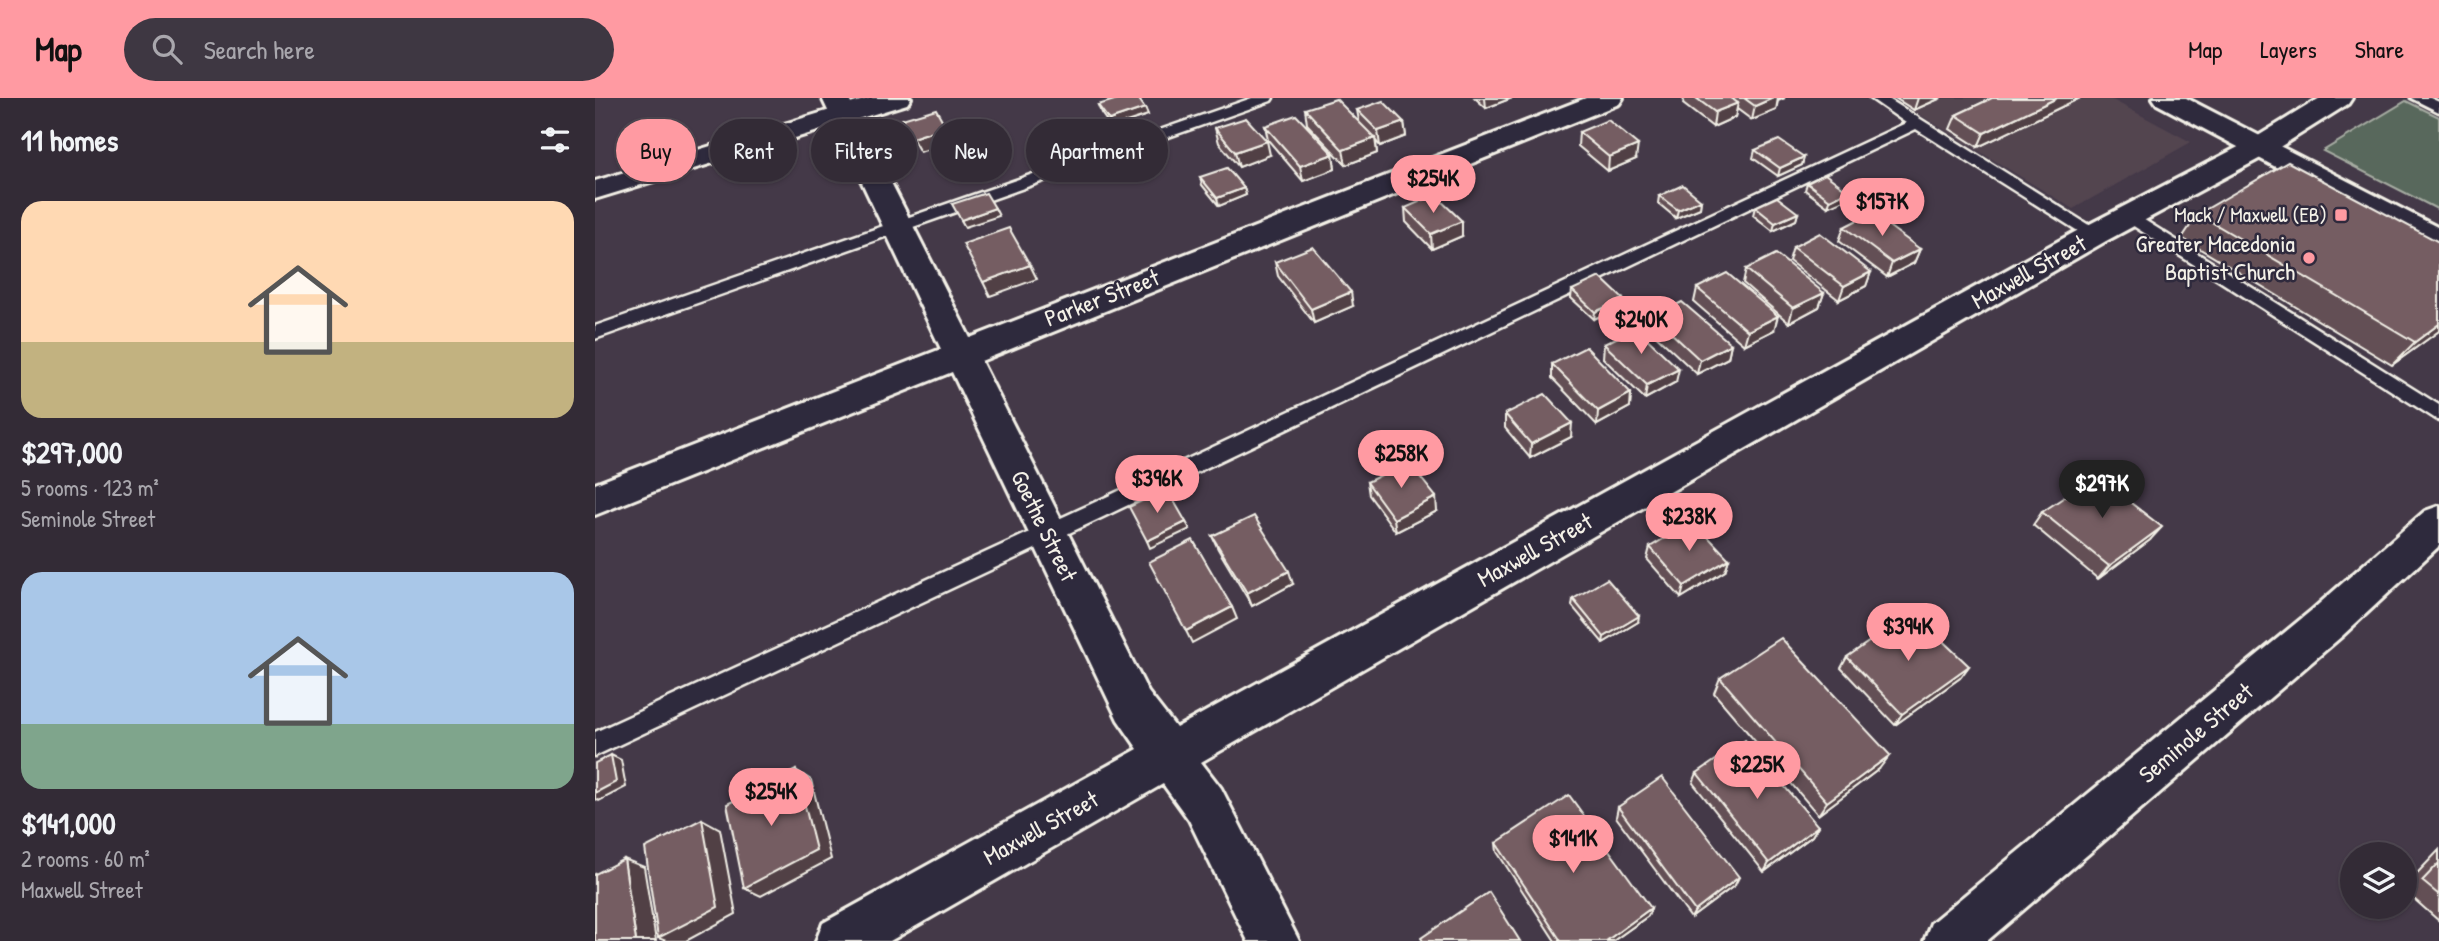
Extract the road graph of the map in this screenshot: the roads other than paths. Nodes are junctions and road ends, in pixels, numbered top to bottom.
1 (898, 98) edge
2 (1266, 98) edge
3 (1610, 98) edge
4 (1877, 98) edge
5 (2166, 98) edge
6 (2339, 98) edge
7 (2418, 98) edge
8 (839, 106) edge
9 (2439, 107) edge
10 (1917, 123) junction
11 (2260, 147) junction
12 (595, 190) edge
13 (2130, 216) junction
14 (897, 226) junction
15 (2095, 234) junction
16 (2439, 241) edge
17 (595, 333) edge
18 (960, 354) junction
19 (2439, 414) edge
20 (595, 500) edge
21 (2439, 522) edge
22 (1048, 533) junction
23 (595, 744) edge
24 (1168, 757) junction
25 (841, 941) edge
26 (1274, 941) edge
27 (1949, 941) edge

1 - 8 street
2 - 14 lane
3 - 18 street, Parker Street
4 - 10 lane
5 - 11 street
6 - 11 street, Maxwell Street
7 - 9 lane
8 - 12 street
8 - 14 street, Goethe Street
10 - 15 lane
10 - 22 lane
11 - 13 street, Maxwell Street
11 - 16 street
13 - 15 street, Maxwell Street
13 - 19 lane
14 - 17 lane
14 - 18 street, Goethe Street
15 - 24 street, Maxwell Street
18 - 20 street, Parker Street
18 - 22 street, Goethe Street
21 - 27 street, Seminole Street
22 - 23 lane
22 - 24 street, Goethe Street
24 - 25 street, Maxwell Street
24 - 26 street, Goethe Street

